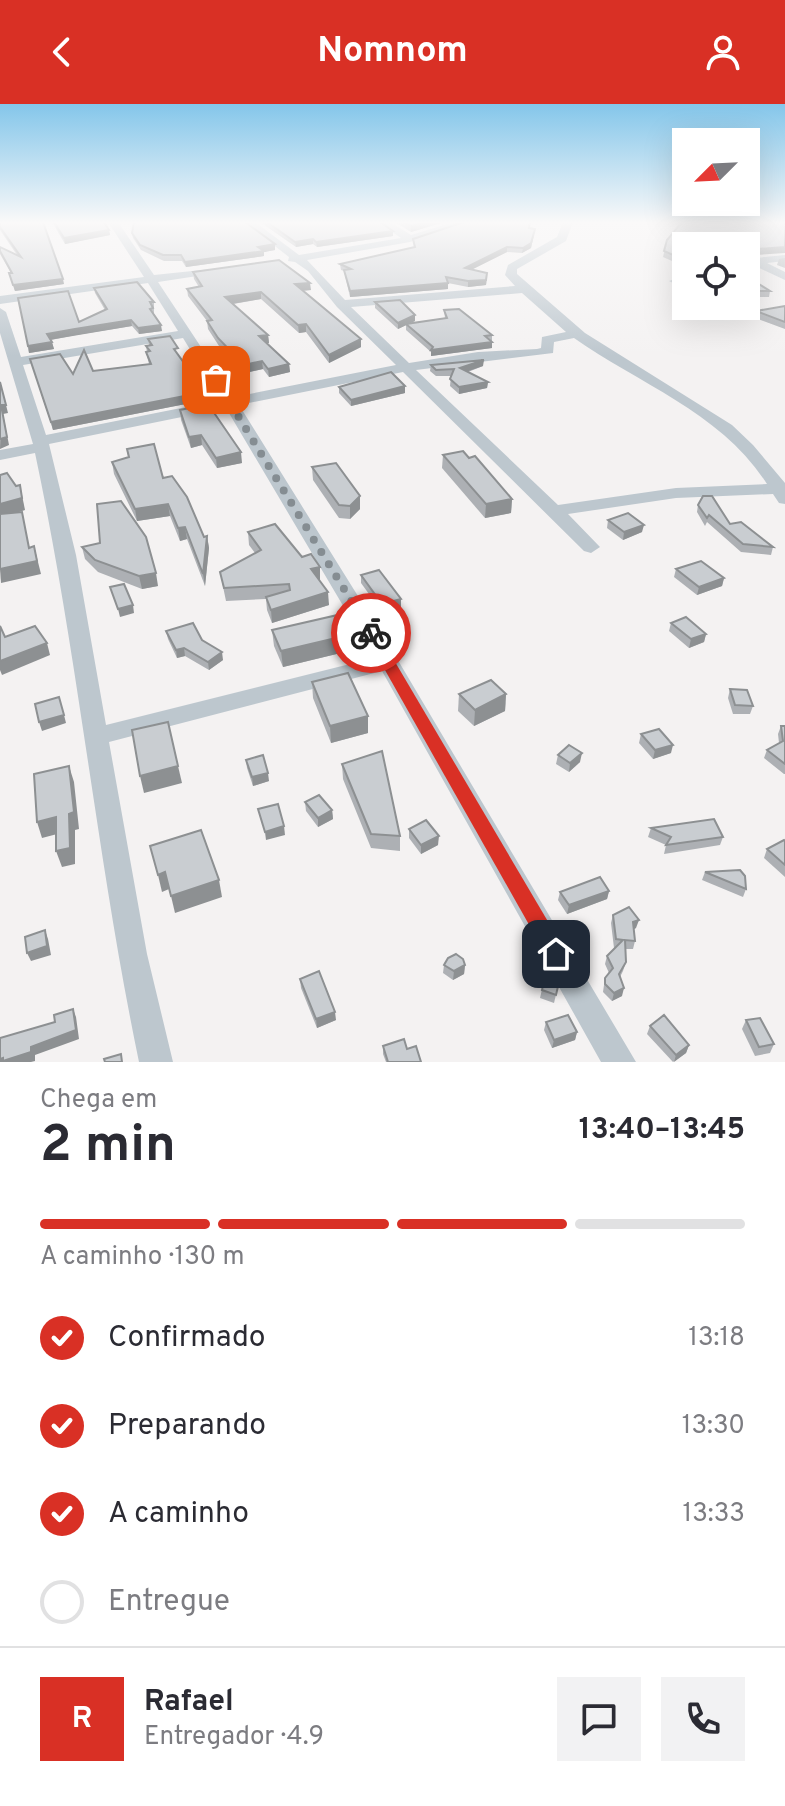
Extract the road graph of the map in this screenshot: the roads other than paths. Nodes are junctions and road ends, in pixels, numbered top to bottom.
1 (144, 267) edge
2 (300, 267) edge
3 (515, 267) edge
4 (762, 267) edge
5 (226, 269) edge
6 (785, 277) edge
7 (152, 279) junction
8 (524, 289) junction
9 (0, 300) edge
10 (341, 304) junction
11 (0, 312) edge
12 (187, 333) junction
13 (579, 333) junction
14 (14, 362) junction
15 (407, 367) junction
16 (231, 404) junction
17 (41, 444) junction
18 (0, 455) edge
19 (783, 492) edge
20 (553, 511) junction
21 (591, 547) dead end
22 (388, 662) junction
23 (97, 736) junction
24 (156, 1062) edge
25 (619, 1062) edge

1 - 7 street
2 - 10 street
3 - 8 street
4 - 6 street
5 - 7 street
7 - 9 street
7 - 12 street
8 - 10 street
8 - 13 street
10 - 15 street
11 - 14 street
12 - 14 street
12 - 16 street
13 - 15 street
13 - 19 street
14 - 17 street
15 - 16 street
15 - 20 street
16 - 17 street
16 - 22 street
17 - 18 street
17 - 23 street
19 - 20 street
20 - 21 street
22 - 23 street
22 - 25 street
23 - 24 street

